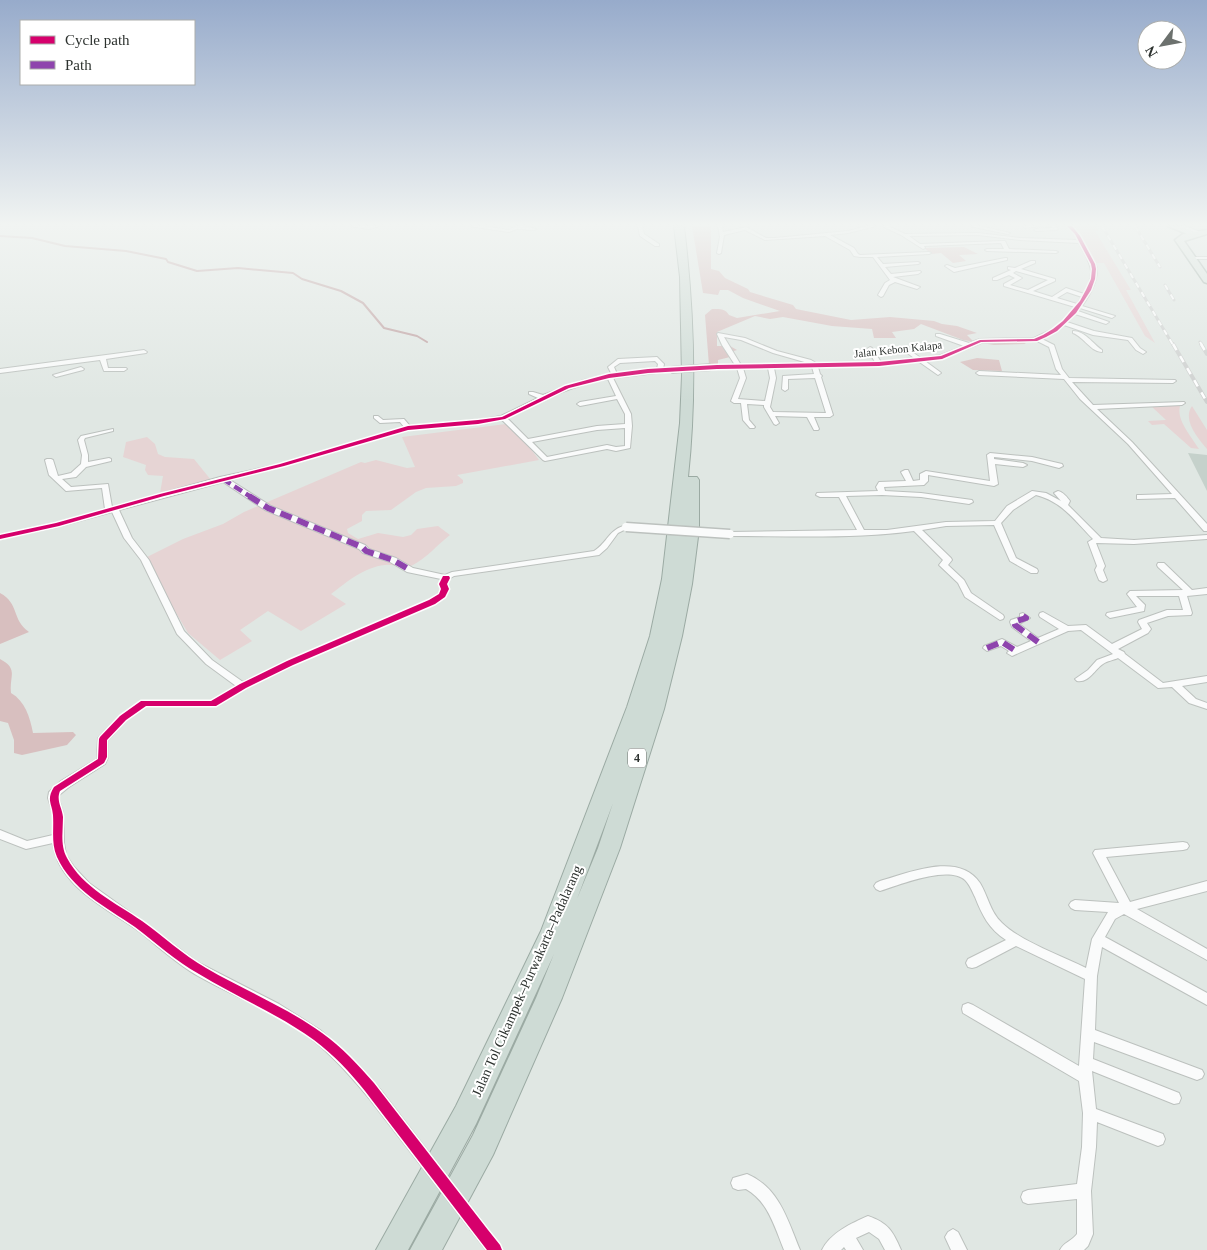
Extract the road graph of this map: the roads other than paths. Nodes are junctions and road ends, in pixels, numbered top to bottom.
1 (685, 284) edge
2 (694, 284) edge
3 (887, 284) edge
4 (908, 284) edge
5 (1007, 284) edge
6 (1045, 284) edge
7 (1092, 284) edge
8 (917, 287) dead end
9 (1030, 292) junction
10 (882, 295) dead end
11 (1085, 296) junction
12 (1052, 300) junction
13 (1075, 311) junction
14 (1112, 316) dead end
15 (1106, 322) dead end
16 (1064, 323) junction
17 (1092, 323) dead end
18 (1058, 327) junction
19 (938, 335) dead end
20 (1037, 339) junction
21 (968, 344) junction
22 (870, 349) dead end
23 (920, 350) dead end
24 (1100, 351) dead end
25 (144, 352) dead end
26 (1143, 352) dead end
27 (102, 357) junction
28 (920, 359) junction
29 (78, 360) junction
30 (879, 364) junction
31 (770, 365) junction
32 (814, 365) junction
33 (740, 366) junction
34 (124, 369) dead end
35 (660, 370) junction
36 (0, 371) edge
37 (938, 373) dead end
38 (979, 373) dead end
39 (1012, 374) junction
40 (56, 375) dead end
41 (612, 376) junction
42 (819, 376) junction
43 (1066, 378) junction
44 (1173, 380) dead end
45 (1015, 381) dead end
46 (784, 389) dead end
47 (560, 390) junction
48 (531, 393) dead end
49 (568, 395) dead end
50 (620, 397) junction
51 (544, 398) junction
52 (744, 402) junction
53 (768, 403) junction
54 (1182, 403) dead end
55 (580, 404) dead end
56 (1093, 407) junction
57 (771, 414) junction
58 (810, 416) junction
59 (376, 417) dead end
60 (503, 418) junction
61 (776, 423) dead end
62 (629, 426) junction
63 (752, 427) dead end
64 (408, 428) junction
65 (816, 429) dead end
66 (111, 430) dead end
67 (528, 441) junction
68 (49, 460) dead end
69 (109, 460) dead end
70 (991, 461) junction
71 (84, 464) junction
72 (1023, 465) dead end
73 (1059, 466) dead end
74 (905, 472) dead end
75 (58, 478) junction
76 (223, 479) junction
77 (910, 482) junction
78 (882, 493) junction
79 (1058, 493) dead end
80 (841, 494) junction
81 (820, 495) dead end
82 (1176, 496) junction
83 (1140, 497) dead end
84 (968, 502) dead end
85 (1065, 505) junction
86 (112, 510) junction
87 (998, 524) junction
88 (916, 528) junction
89 (1207, 529) edge
90 (862, 533) junction
91 (0, 537) edge
92 (1207, 537) edge
93 (1098, 540) junction
94 (1161, 565) dead end
95 (1034, 571) dead end
96 (446, 578) junction
97 (1103, 580) dead end
98 (1207, 591) edge
99 (1186, 593) junction
100 (1043, 615) dead end
101 (1110, 615) dead end
102 (1023, 616) dead end
103 (1000, 618) dead end
104 (1066, 629) junction
105 (1038, 642) junction
106 (987, 648) dead end
107 (1112, 648) junction
108 (1121, 654) junction
109 (1080, 679) dead end
110 (1207, 679) edge
111 (1174, 683) junction
112 (243, 686) junction
113 (1207, 706) edge
114 (0, 834) edge
115 (56, 838) junction
116 (1183, 846) dead end
117 (880, 886) dead end
118 (1206, 887) edge
119 (1075, 905) dead end
120 (1125, 907) junction
121 (1098, 939) junction
122 (1016, 940) junction
123 (1207, 955) edge
124 (972, 963) dead end
125 (1091, 976) junction
126 (1207, 999) edge
127 (968, 1009) dead end
128 (1088, 1033) junction
129 (1087, 1063) junction
130 (1196, 1074) dead end
131 (1085, 1078) junction
132 (1174, 1098) dead end
133 (1090, 1113) junction
134 (1158, 1139) dead end
135 (738, 1183) dead end
136 (1084, 1191) junction
137 (1028, 1196) dead end
138 (846, 1235) junction
139 (391, 1250) edge
140 (425, 1250) edge
141 (495, 1250) edge
142 (792, 1250) edge
143 (830, 1250) edge
144 (855, 1250) edge
145 (893, 1250) edge
146 (1068, 1250) edge

1 - 139 highway, Jalan Tol Cikampek–Purwakarta–Padalarang / 4
2 - 140 highway, Jalan Tol Cikampek–Purwakarta–Padalarang / 4
3 - 10 street
4 - 8 street
5 - 9 street
6 - 9 street
7 - 11 street, Jalan Kebon Kalapa
9 - 12 street
11 - 12 street
11 - 13 street, Jalan Kebon Kalapa
12 - 13 street
13 - 14 street
13 - 15 street
13 - 16 street, Jalan Kebon Kalapa
13 - 17 street
16 - 18 street, Jalan Kebon Kalapa
16 - 26 street
18 - 20 street, Jalan Kebon Kalapa
18 - 24 street
19 - 21 street
20 - 21 street, Jalan Kebon Kalapa
20 - 43 street
21 - 28 street, Jalan Kebon Kalapa
22 - 30 street
23 - 28 street
25 - 27 street
27 - 29 street
27 - 34 street
28 - 30 street, Jalan Kebon Kalapa
28 - 37 street
29 - 36 street
29 - 40 street
30 - 32 street, Jalan Kebon Kalapa
31 - 32 street, Jalan Kebon Kalapa
31 - 33 street, Jalan Kebon Kalapa
31 - 53 street
32 - 33 street
32 - 42 street
33 - 35 street, Jalan Kebon Kalapa, bridge
33 - 52 street
35 - 41 street, Jalan Kebon Kalapa
35 - 41 street
38 - 39 street
39 - 43 street
39 - 45 street
41 - 47 street, Jalan Kebon Kalapa
41 - 50 street
42 - 46 street
42 - 58 street
43 - 44 street
43 - 56 street
47 - 49 street
47 - 51 street, Jalan Kebon Kalapa
48 - 51 street
50 - 55 street
50 - 62 street
51 - 60 street, Jalan Kebon Kalapa
52 - 53 street
52 - 63 street
53 - 57 street
54 - 56 street
56 - 82 street
57 - 58 street
57 - 61 street
58 - 65 street
59 - 64 street
60 - 64 street, Jalan Kebon Kalapa
60 - 67 street
62 - 67 street
62 - 67 street
64 - 76 street
66 - 71 street
68 - 75 street
69 - 71 street
70 - 72 street
70 - 73 street
70 - 77 street
71 - 75 street
74 - 77 street
75 - 86 street
76 - 86 street
76 - 96 street
77 - 78 street
78 - 80 street
78 - 84 street
79 - 85 street
80 - 81 street
80 - 90 street
82 - 83 street
82 - 89 street
85 - 87 street
85 - 93 street
86 - 91 street
86 - 112 street
87 - 88 street
87 - 95 street
88 - 90 street
88 - 103 street
90 - 96 street, bridge
92 - 93 street
93 - 97 street
94 - 99 street
96 - 112 street
98 - 99 street
99 - 101 street
99 - 107 street
100 - 104 street
102 - 105 street
104 - 105 street
104 - 107 street
105 - 106 street
107 - 108 street
108 - 109 street
108 - 111 street
110 - 111 street
111 - 113 street
112 - 115 street
114 - 115 street
115 - 141 street, bridge
116 - 120 street
117 - 122 street
118 - 120 street
119 - 120 street
120 - 121 street
120 - 123 street
121 - 125 street
121 - 126 street
122 - 124 street
122 - 125 street
125 - 128 street
127 - 131 street
128 - 129 street
128 - 130 street
129 - 131 street
129 - 132 street
131 - 133 street
133 - 134 street
133 - 136 street
135 - 142 street
136 - 137 street
136 - 146 street
138 - 143 street
138 - 144 street
138 - 145 street

